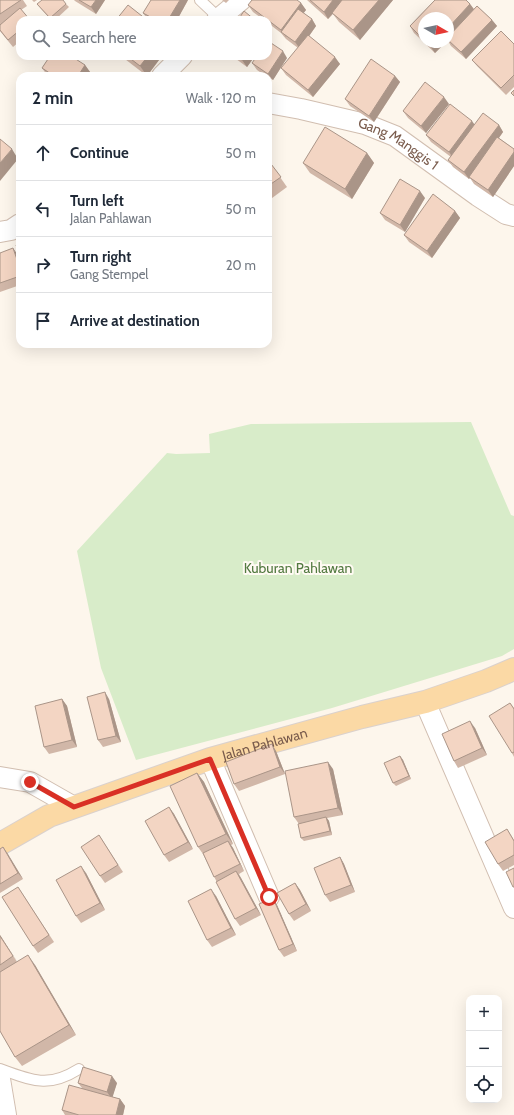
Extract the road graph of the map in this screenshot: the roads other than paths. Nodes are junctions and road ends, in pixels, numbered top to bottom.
1 (200, 0) edge
2 (240, 0) edge
3 (215, 16) edge
4 (221, 16) edge
5 (178, 60) edge
6 (166, 72) edge
7 (272, 104) edge
8 (514, 216) edge
9 (16, 227) edge
10 (0, 232) edge
11 (514, 669) edge
12 (425, 702) junction
13 (210, 759) junction
14 (0, 777) edge
15 (74, 807) junction
16 (0, 844) edge
17 (269, 897) dead end
18 (514, 908) edge
19 (0, 1069) edge
20 (79, 1069) dead end
21 (0, 1079) edge
22 (6, 1115) edge

1 - 3 lane
2 - 4 street
5 - 6 street
7 - 8 street, Gang Manggis 1
9 - 10 street
11 - 12 main road, Jalan Pahlawan
12 - 13 main road, Jalan Pahlawan
12 - 18 street
13 - 15 main road, Jalan Pahlawan
13 - 17 street
14 - 15 street
15 - 16 main road, Jalan Pahlawan
19 - 20 lane
21 - 22 street

